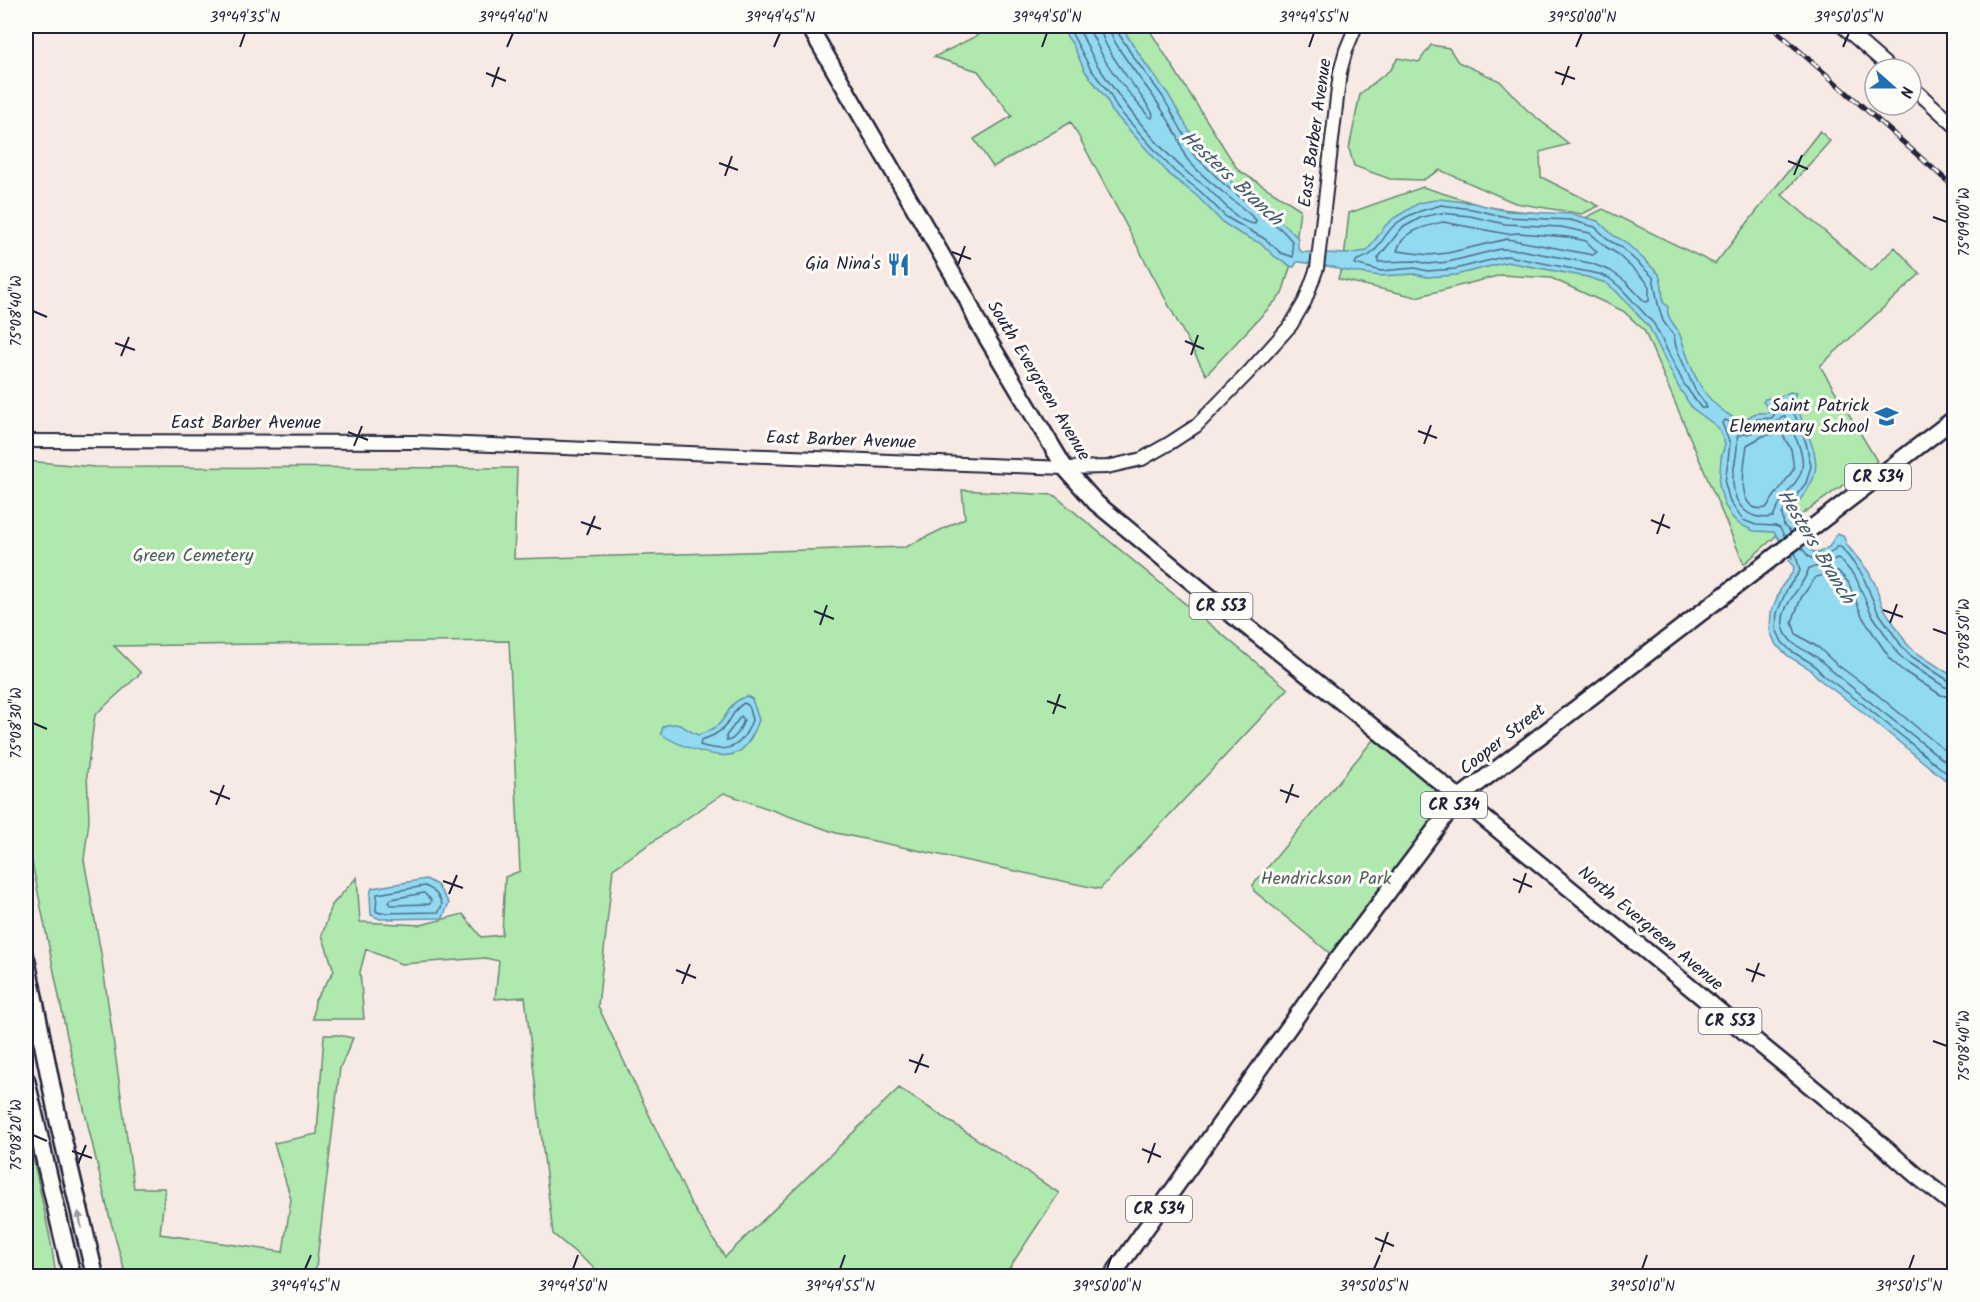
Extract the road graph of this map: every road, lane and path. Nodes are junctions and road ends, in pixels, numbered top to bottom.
1 (809, 26) edge
2 (1356, 26) edge
3 (1842, 26) edge
4 (1877, 57) edge
5 (1923, 97) edge
6 (1954, 125) edge
7 (1954, 419) edge
8 (26, 441) edge
9 (1065, 468) junction
10 (1459, 798) junction
11 (26, 959) edge
12 (26, 1080) edge
13 (1954, 1205) edge
14 (72, 1276) edge
15 (95, 1276) edge
16 (1112, 1276) edge

1 - 9 main road, South Evergreen Avenue / CR 553
2 - 9 street, East Barber Avenue
3 - 4 street
5 - 6 street
7 - 10 main road, Cooper Street / CR 534
8 - 9 street, East Barber Avenue
9 - 10 main road, South Evergreen Avenue / CR 553
10 - 13 main road, North Evergreen Avenue / CR 553
10 - 16 main road, Cooper Street / CR 534
15 -> 11 highway
12 - 14 highway

